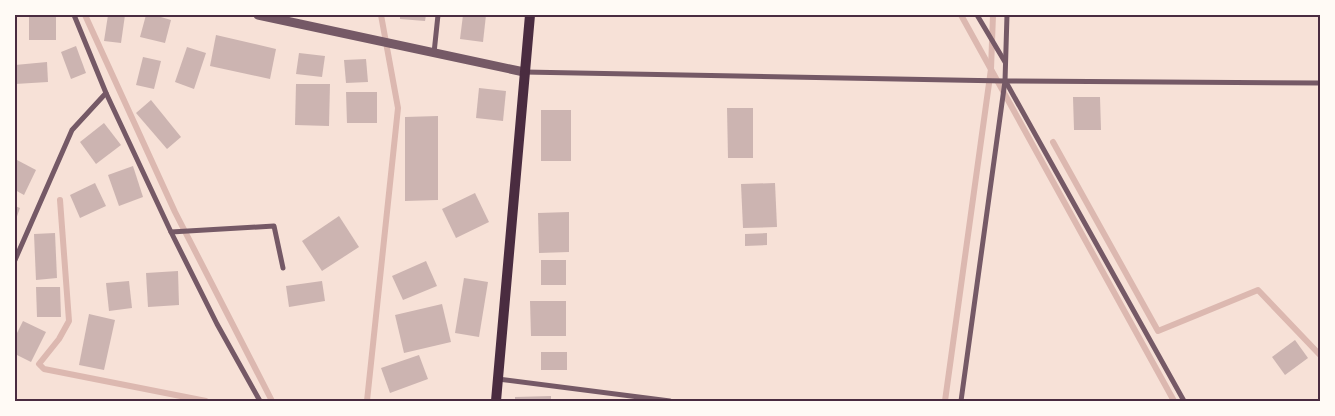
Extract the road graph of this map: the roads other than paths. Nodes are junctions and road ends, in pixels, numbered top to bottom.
1 (74, 15) edge
2 (258, 15) edge
3 (438, 15) edge
4 (530, 15) edge
5 (977, 15) edge
6 (1007, 15) edge
7 (434, 53) junction
8 (1006, 64) junction
9 (524, 72) junction
10 (1005, 81) junction
11 (1320, 83) edge
12 (106, 93) junction
13 (171, 232) junction
14 (15, 260) edge
15 (283, 268) dead end
16 (498, 379) junction
17 (260, 401) edge
18 (496, 401) edge
19 (670, 401) edge
20 (961, 401) edge
21 (1184, 401) edge

1 - 12 street
2 - 7 street
3 - 7 street
4 - 9 main road
5 - 8 street
6 - 8 street
7 - 9 street
8 - 10 street
9 - 10 street
9 - 16 main road
10 - 11 street
10 - 20 street
10 - 21 street
12 - 13 street
12 - 14 street
13 - 15 street
13 - 17 street
16 - 18 main road
16 - 19 street

